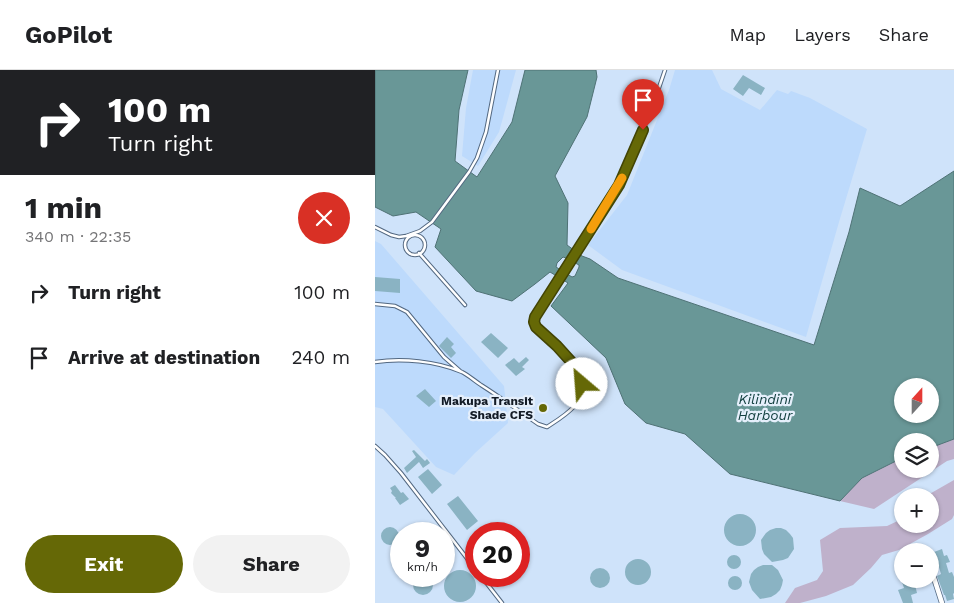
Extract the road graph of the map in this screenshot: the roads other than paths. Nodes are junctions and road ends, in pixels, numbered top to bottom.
1 (498, 70) edge
2 (665, 70) edge
3 (375, 227) edge
4 (411, 235) junction
5 (419, 254) junction
6 (375, 304) edge
7 (465, 305) dead end
8 (375, 362) edge
9 (463, 373) junction
10 (375, 446) edge
11 (465, 556) edge
12 (490, 587) edge
13 (937, 588) edge
14 (502, 603) edge
15 (942, 603) edge

1 - 4 lane
2 - 9 lane
3 - 4 lane
4 - 5 lane
4 - 5 lane
5 - 7 lane
6 - 9 lane
8 - 9 lane
10 - 11 lane
12 - 14 lane
13 - 15 street

